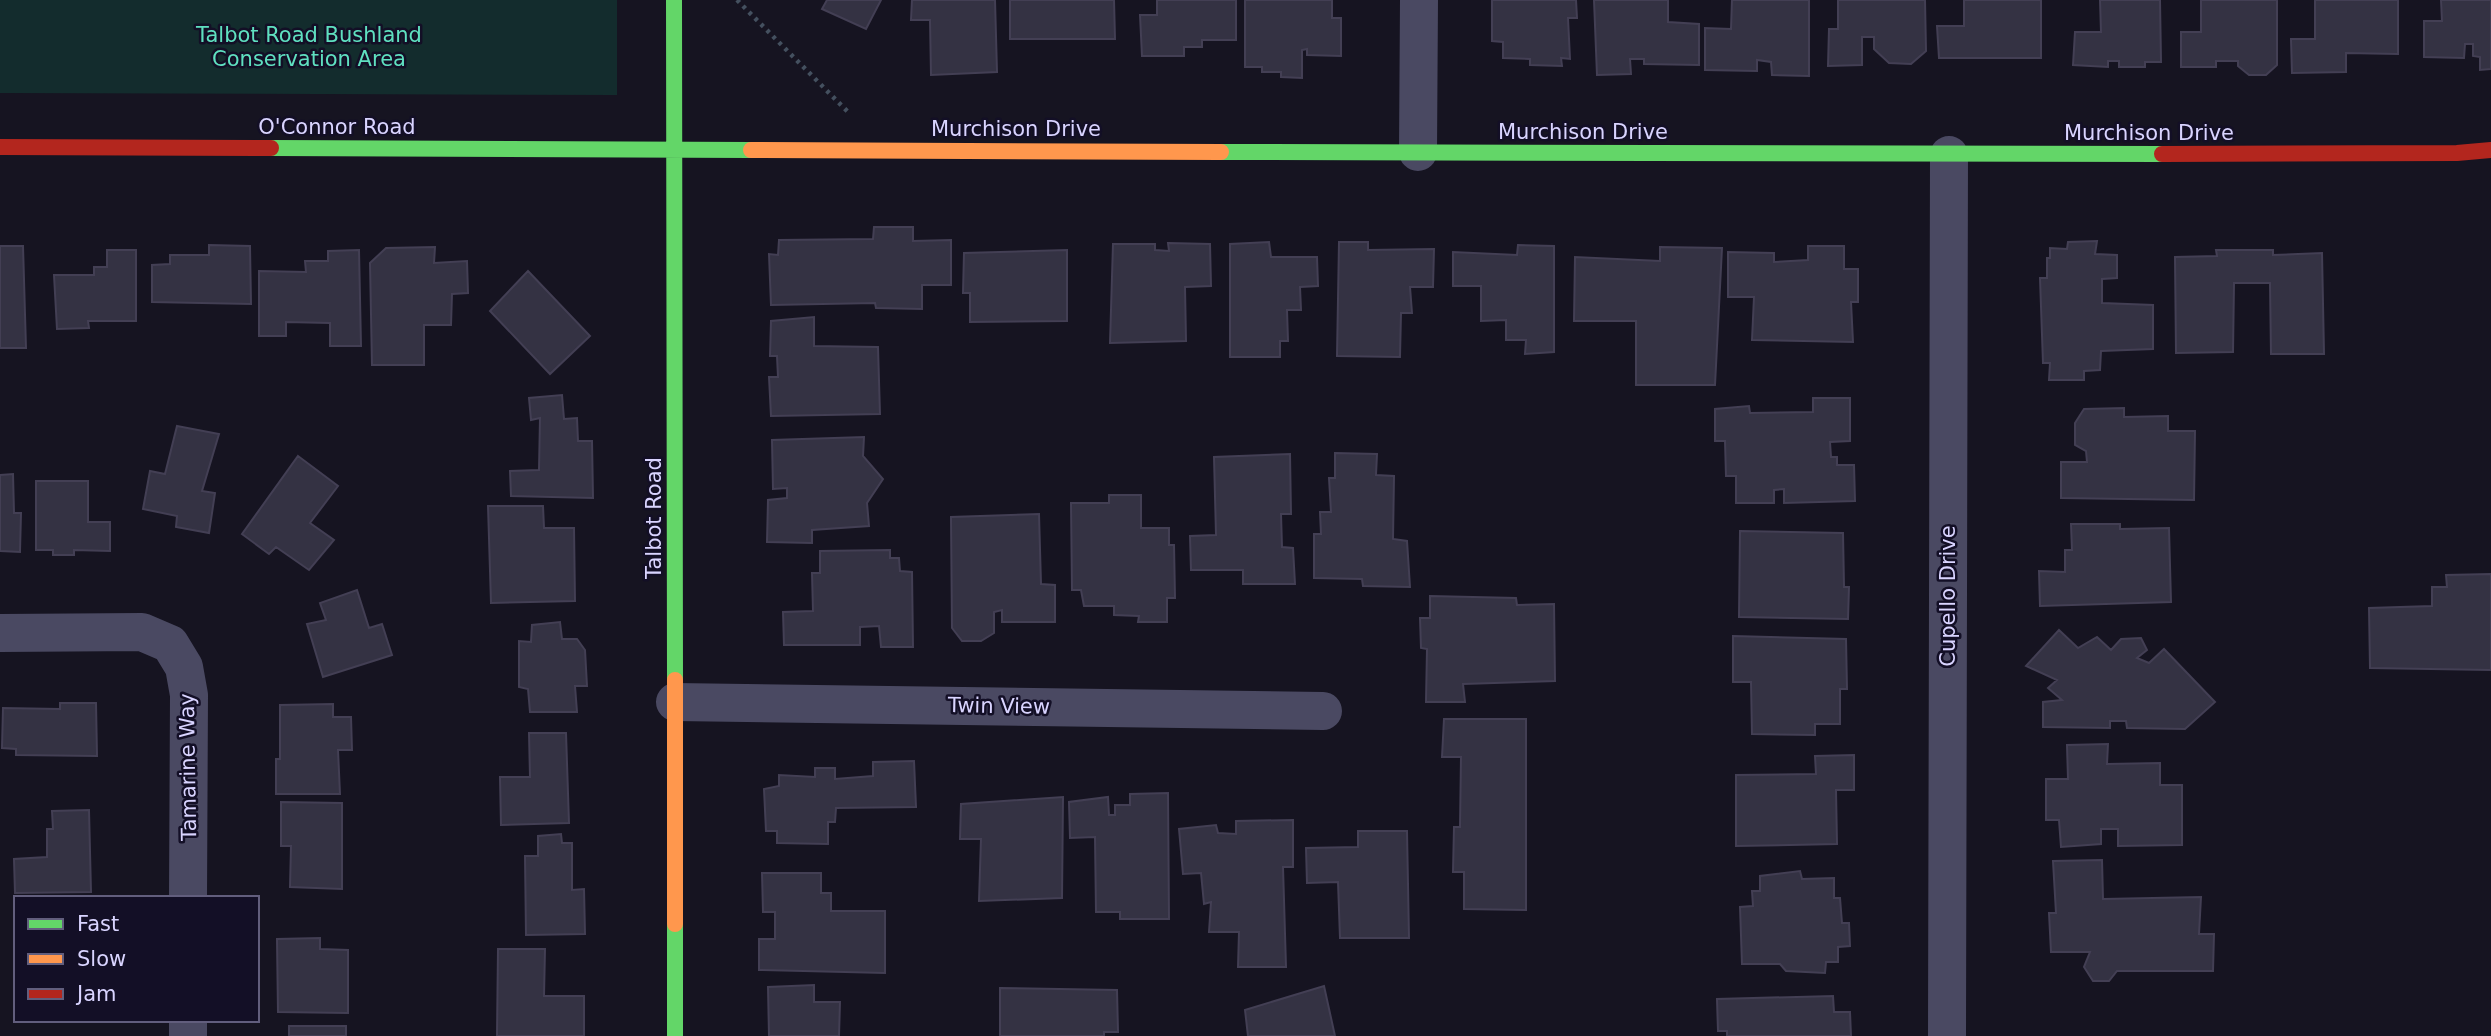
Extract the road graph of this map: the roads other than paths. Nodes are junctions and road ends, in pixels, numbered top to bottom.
1 (674, 0) edge
2 (1419, 0) edge
3 (0, 147) edge
4 (674, 148) junction
5 (2491, 150) edge
6 (1418, 152) junction
7 (1949, 155) junction
8 (0, 633) edge
9 (675, 702) junction
10 (1323, 711) dead end
11 (188, 896) edge
12 (675, 1036) edge
13 (1947, 1036) edge

1 - 4 street, Talbot Road
2 - 6 street
3 - 4 street, O'Connor Road
4 - 6 street, Murchison Drive
4 - 9 street, Talbot Road
5 - 7 street, Murchison Drive
6 - 7 street, Murchison Drive
7 - 13 street, Cupello Drive
8 - 11 street, Tamarine Way
9 - 10 street, Twin View
9 - 12 street, Talbot Road

